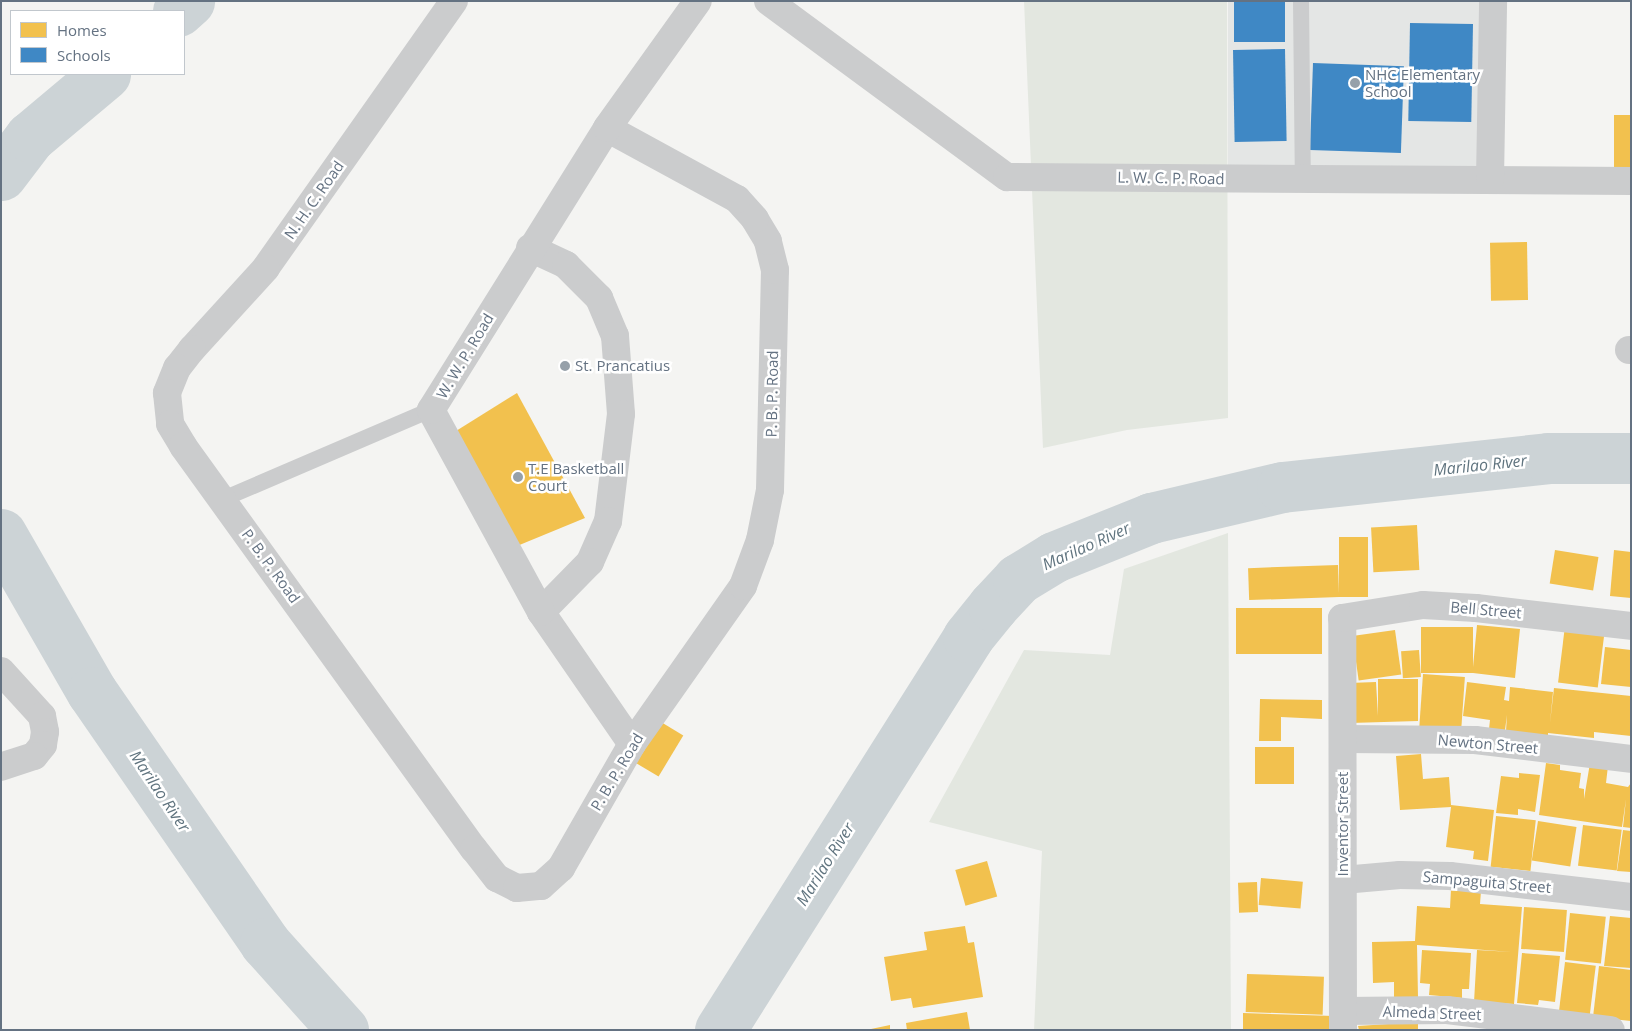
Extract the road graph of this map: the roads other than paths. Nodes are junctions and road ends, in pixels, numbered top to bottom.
1 (454, 1) edge
2 (698, 1) edge
3 (768, 1) edge
4 (1301, 1) edge
5 (1493, 1) edge
6 (607, 128) junction
7 (1303, 178) junction
8 (1490, 179) junction
9 (1631, 181) edge
10 (530, 248) junction
11 (167, 393) joint
12 (431, 410) junction
13 (222, 499) junction
14 (541, 612) junction
15 (1342, 618) joint
16 (1631, 626) edge
17 (1, 671) edge
18 (1344, 739) junction
19 (632, 744) junction
20 (1631, 759) edge
21 (1, 768) edge
22 (1343, 880) junction
23 (1631, 897) edge
24 (1342, 1020) edge
25 (1611, 1030) edge

1 - 11 street, N. H. C. Road
2 - 6 street, W. W. P. Road
3 - 7 street, L. W. C. P. Road
4 - 7 lane
5 - 8 street
6 - 10 street, W. W. P. Road
6 - 19 street, P. B. P. Road
7 - 8 street, L. W. C. P. Road
8 - 9 street, L. W. C. P. Road
10 - 12 street, W. W. P. Road
10 - 14 street
11 - 13 street, P. B. P. Road
12 - 13 lane
12 - 14 street, W. W. P. Road
13 - 19 street, P. B. P. Road
14 - 19 street, W. W. P. Road
15 - 16 street, Bell Street
15 - 18 street, Inventor Street
17 - 21 street
18 - 20 street, Newton Street
18 - 22 street, Inventor Street
22 - 23 street, Sampaguita Street
22 - 24 street, Inventor Street
24 - 25 street, Almeda Street

